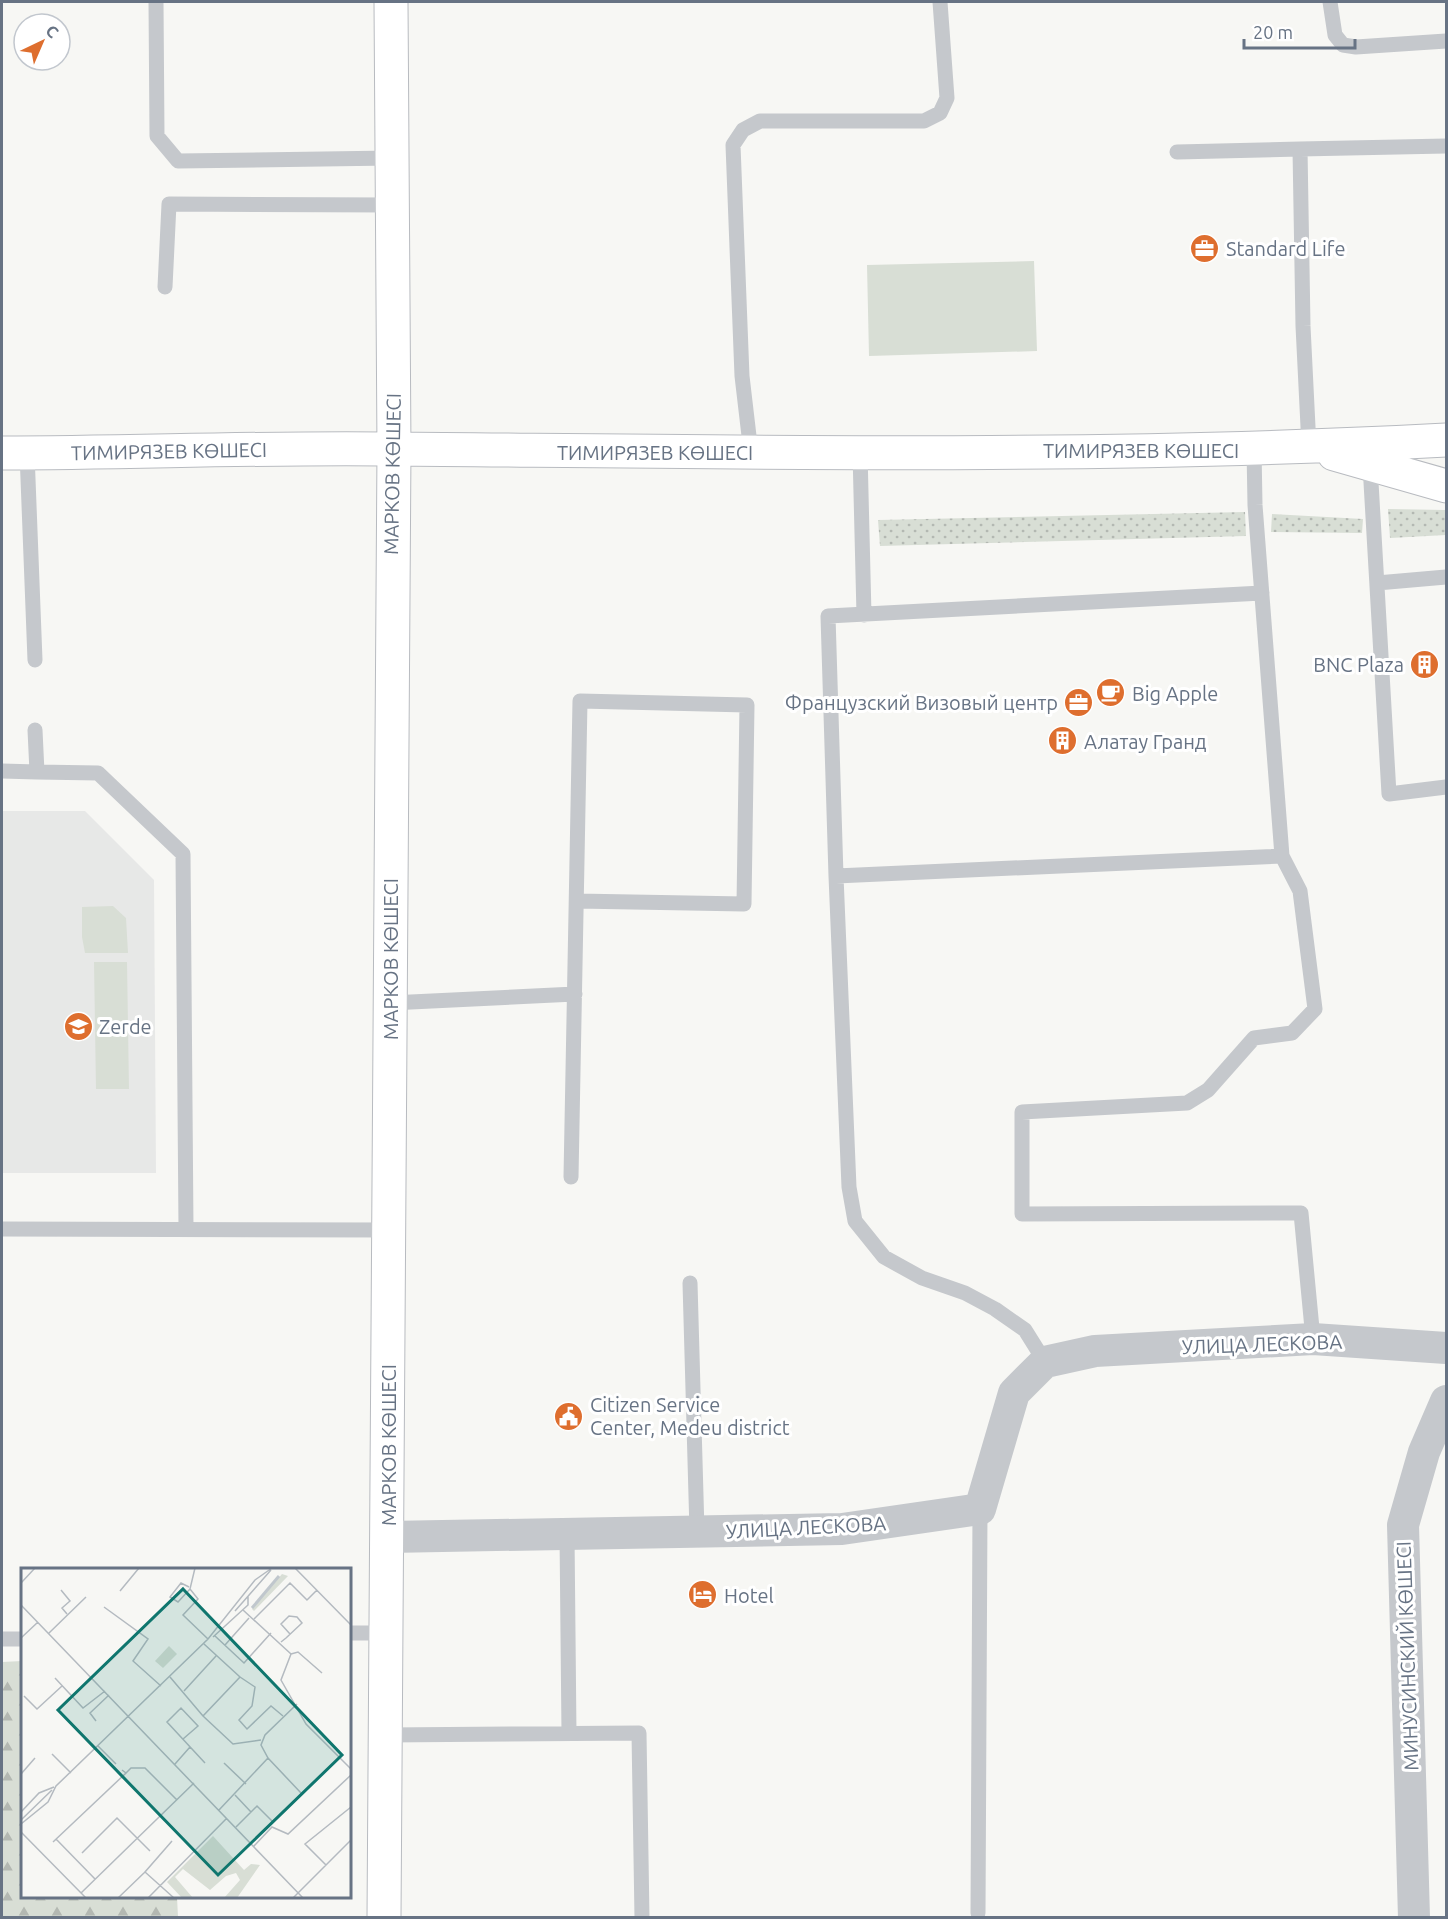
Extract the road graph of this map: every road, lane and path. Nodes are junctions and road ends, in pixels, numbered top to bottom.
1 (156, 2) edge
2 (391, 2) edge
3 (940, 2) edge
4 (1330, 2) edge
5 (1446, 41) edge
6 (1446, 146) edge
7 (1300, 149) junction
8 (1177, 152) dead end
9 (392, 158) junction
10 (392, 206) junction
11 (165, 286) dead end
12 (1446, 440) edge
13 (1309, 447) junction
14 (394, 449) junction
15 (1254, 449) junction
16 (860, 452) junction
17 (14, 453) edge
18 (751, 453) junction
19 (1370, 465) junction
20 (1446, 486) edge
21 (1446, 577) edge
22 (1377, 583) junction
23 (1262, 593) junction
24 (864, 615) junction
25 (34, 660) dead end
26 (35, 730) dead end
27 (2, 771) edge
28 (37, 772) junction
29 (1446, 787) edge
30 (1282, 856) junction
31 (836, 876) junction
32 (577, 901) junction
33 (575, 994) junction
34 (390, 1003) junction
35 (571, 1177) dead end
36 (2, 1229) edge
37 (186, 1229) junction
38 (390, 1230) junction
39 (690, 1283) dead end
40 (1313, 1339) junction
41 (1446, 1348) edge
42 (1045, 1362) junction
43 (1446, 1401) edge
44 (980, 1509) junction
45 (697, 1532) junction
46 (567, 1534) junction
47 (388, 1537) junction
48 (351, 1633) edge
49 (387, 1633) junction
50 (2, 1639) edge
51 (21, 1639) edge
52 (569, 1734) junction
53 (386, 1735) junction
54 (978, 1913) dead end
55 (384, 1917) edge
56 (642, 1917) edge
57 (1414, 1917) edge

1 - 9 lane
2 - 9 street, МАРКОВ КӨШЕСІ
3 - 18 lane
4 - 5 lane
6 - 7 lane
7 - 8 lane
7 - 13 lane
9 - 10 street, МАРКОВ КӨШЕСІ
10 - 11 lane
10 - 14 street, МАРКОВ КӨШЕСІ
12 - 13 street, ТИМИРЯЗЕВ КӨШЕСІ
13 - 15 street, ТИМИРЯЗЕВ КӨШЕСІ
13 - 19 street, ТИМИРЯЗЕВ КӨШЕСІ
14 - 17 street, ТИМИРЯЗЕВ КӨШЕСІ
14 - 18 street, ТИМИРЯЗЕВ КӨШЕСІ
14 - 34 street, МАРКОВ КӨШЕСІ
15 - 16 street, ТИМИРЯЗЕВ КӨШЕСІ
15 - 23 lane
16 - 18 street, ТИМИРЯЗЕВ КӨШЕСІ
16 - 24 lane
17 - 25 lane
19 - 20 street, ТИМИРЯЗЕВ КӨШЕСІ
19 - 22 lane
21 - 22 lane
22 - 29 lane
23 - 24 lane
23 - 30 lane
24 - 31 lane
26 - 28 lane
27 - 28 lane
28 - 37 lane
30 - 31 lane
30 - 40 lane
31 - 42 lane
32 - 32 lane
32 - 33 lane
33 - 34 lane
33 - 35 lane
34 - 38 street, МАРКОВ КӨШЕСІ
36 - 37 lane
37 - 38 lane
38 - 47 street, МАРКОВ КӨШЕСІ
39 - 45 lane
40 - 41 street, УЛИЦА ЛЕСКОВА
40 - 42 street, УЛИЦА ЛЕСКОВА
42 - 44 street
43 - 57 street, МИНУСИНСКИЙ КӨШЕСІ
44 - 45 street, УЛИЦА ЛЕСКОВА
44 - 54 lane
45 - 46 street, УЛИЦА ЛЕСКОВА
46 - 47 street, УЛИЦА ЛЕСКОВА
46 - 52 lane
47 - 49 street, МАРКОВ КӨШЕСІ
48 - 49 lane
49 - 53 street, МАРКОВ КӨШЕСІ
50 - 51 lane
52 - 53 lane
52 - 56 lane
53 - 55 street, МАРКОВ КӨШЕСІ

